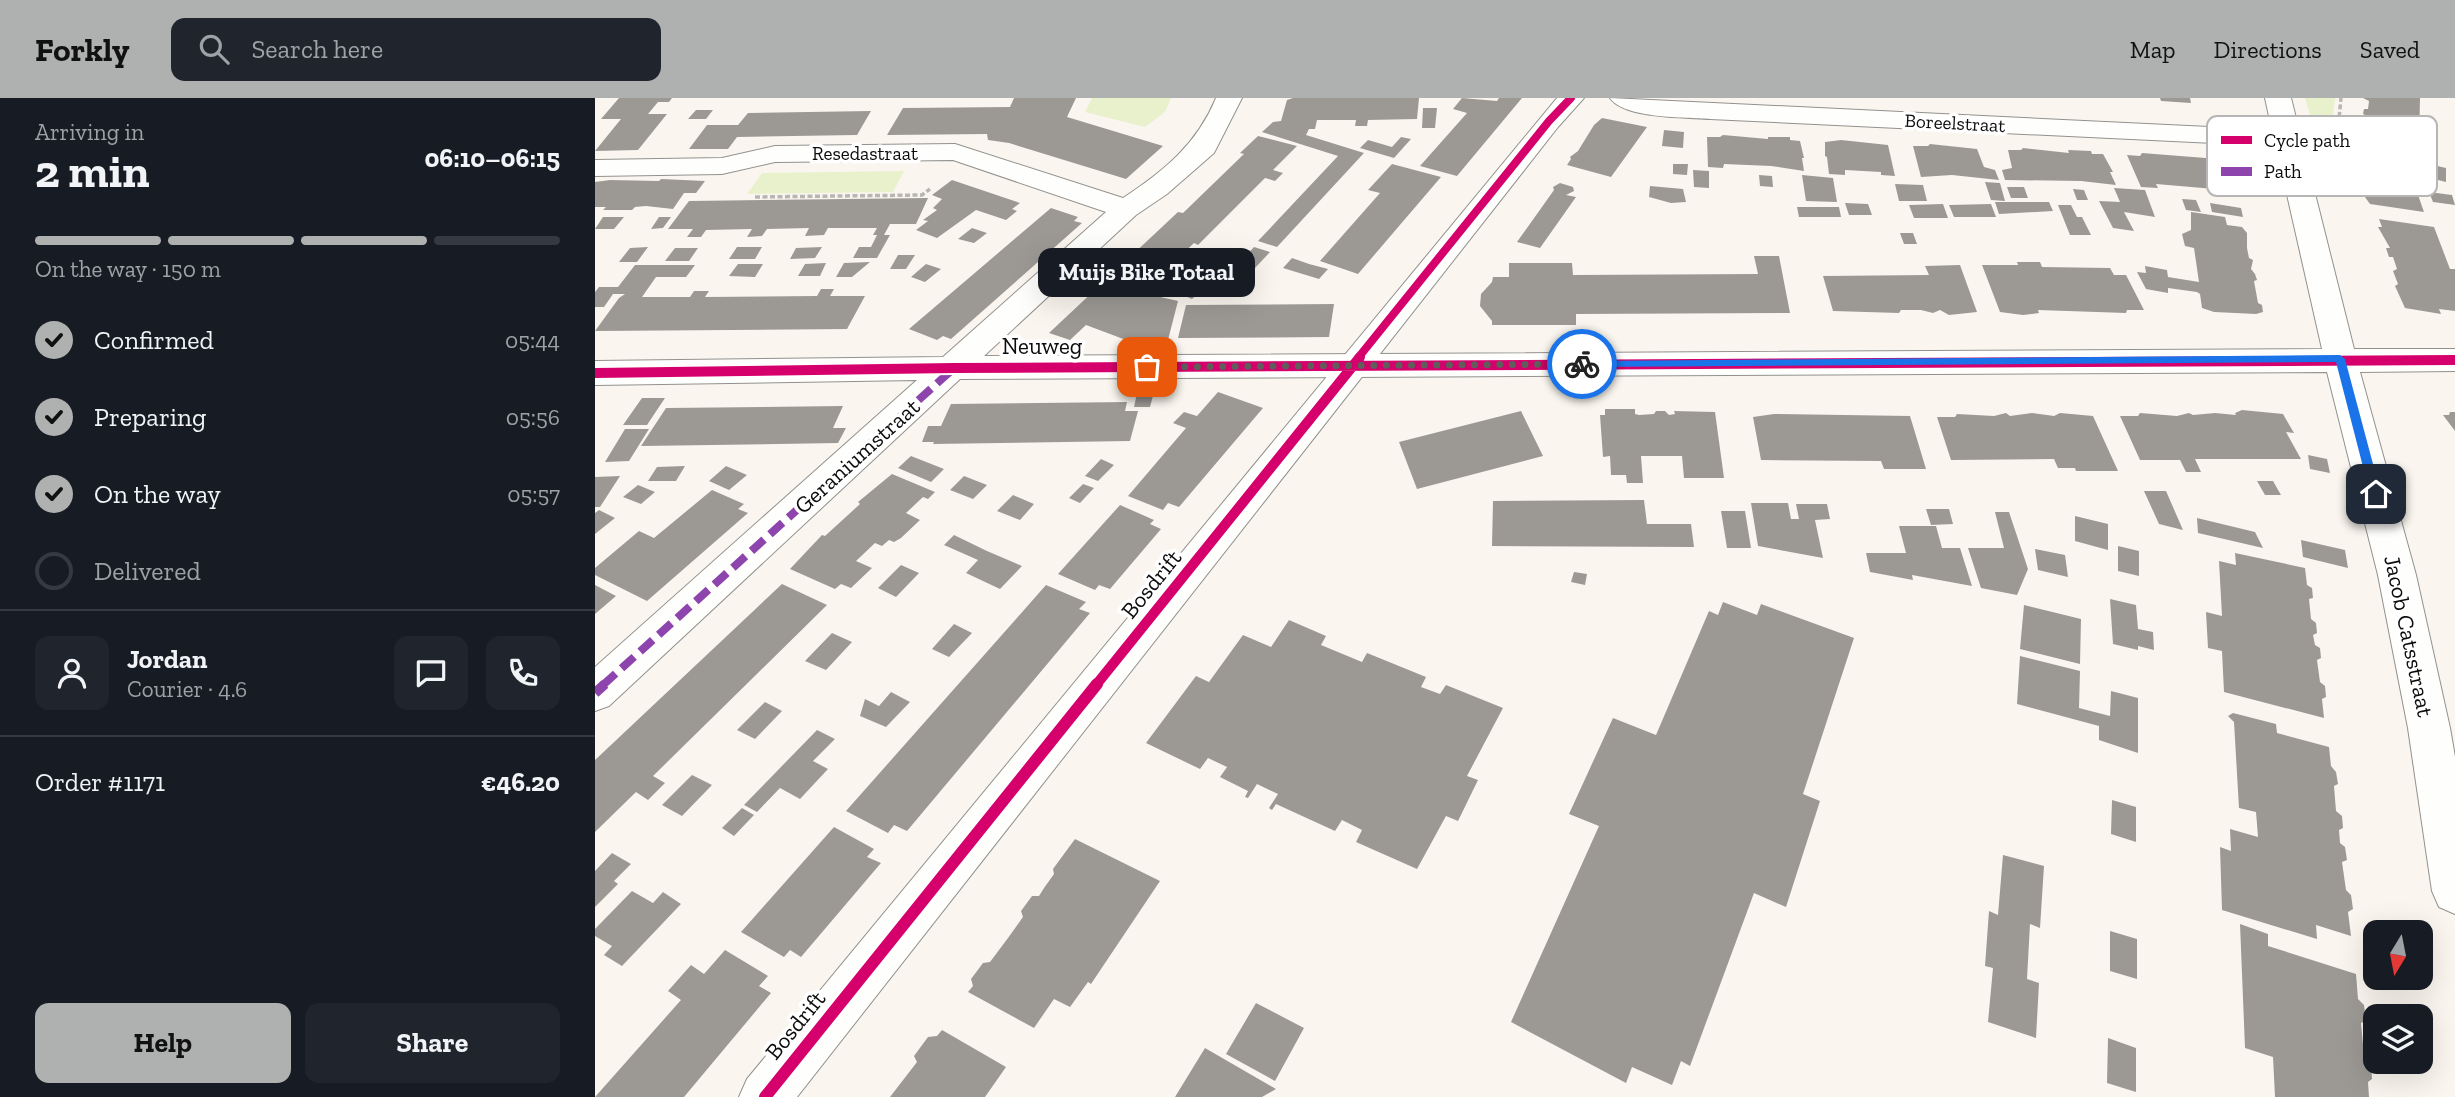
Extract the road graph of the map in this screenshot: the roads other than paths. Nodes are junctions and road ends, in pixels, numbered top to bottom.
1 (1229, 98) edge
2 (1571, 98) edge
3 (1623, 98) edge
4 (2278, 98) edge
5 (2282, 116) edge
6 (2207, 135) edge
7 (595, 168) edge
8 (2301, 196) edge
9 (1126, 209) junction
10 (2340, 359) junction
11 (2455, 359) edge
12 (1354, 366) junction
13 (954, 368) junction
14 (595, 373) edge
15 (595, 693) edge
16 (2455, 891) edge
17 (765, 1097) edge

1 - 9 street, Geraniumstraat
2 - 12 street, Bosdrift
3 - 6 street, Boreelstraat
4 - 5 street, Jacob Catsstraat
7 - 9 street, Resedastraat
8 - 10 street, Jacob Catsstraat
9 - 13 street, Geraniumstraat
10 - 11 street, Neuweg
10 - 12 street, Neuweg
10 - 16 street, Jacob Catsstraat
12 - 13 street, Neuweg
12 - 17 street, Bosdrift
13 - 14 street, Neuweg
13 - 15 street, Geraniumstraat

